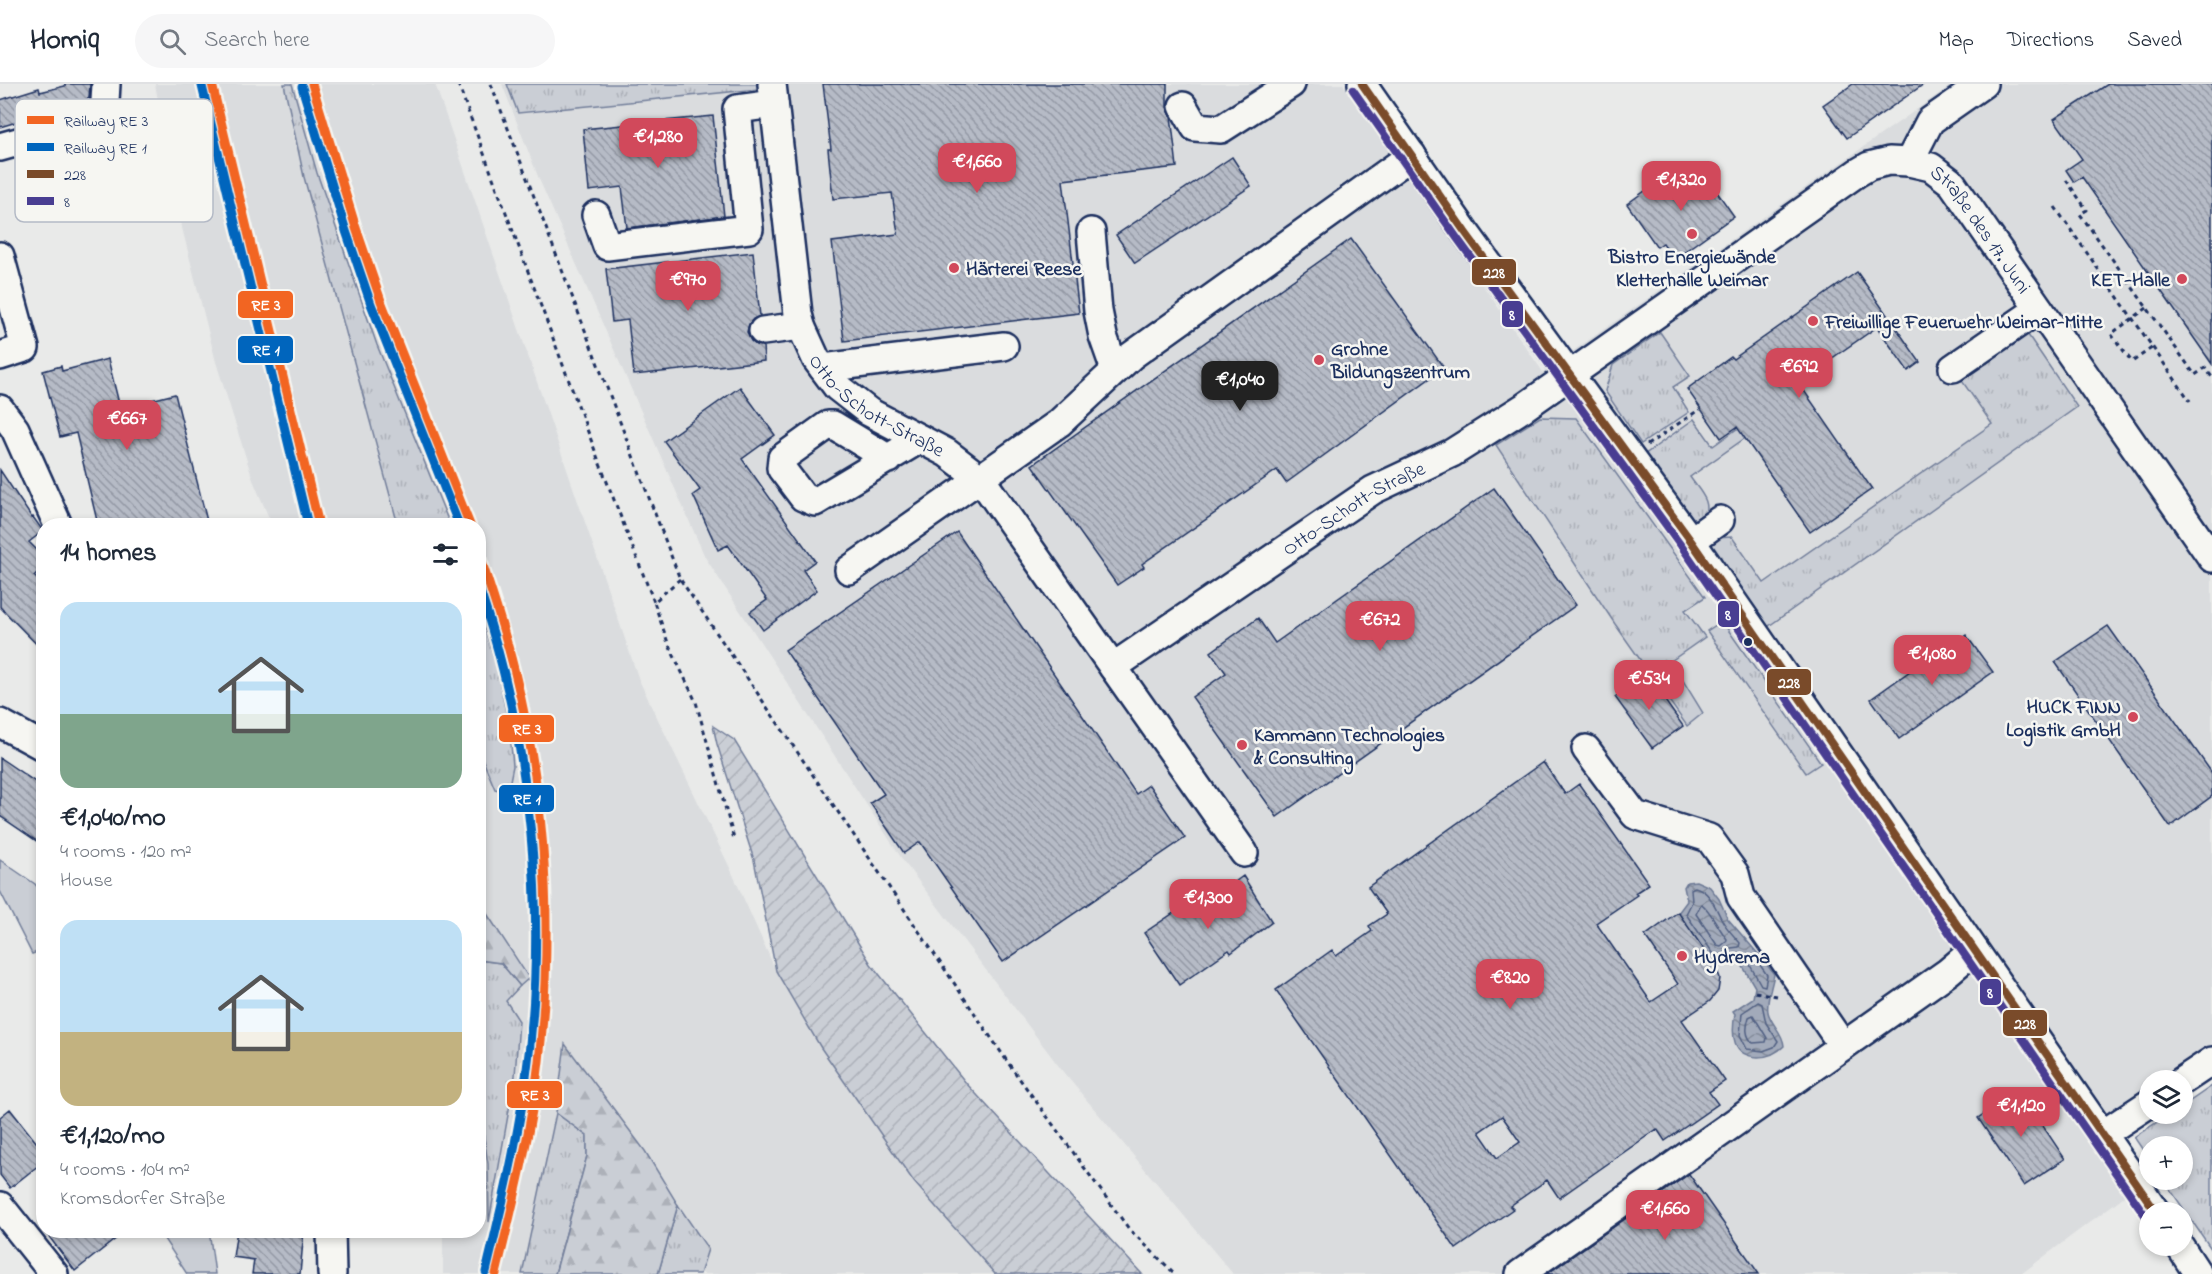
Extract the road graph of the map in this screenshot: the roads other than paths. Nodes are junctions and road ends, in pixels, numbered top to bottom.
1 (106, 84) edge
2 (1291, 84) edge
3 (1362, 84) edge
4 (1983, 84) edge
5 (773, 94) edge
6 (105, 99) edge
7 (1183, 106) dead end
8 (15, 143) edge
9 (0, 147) edge
10 (1412, 155) junction
11 (1909, 162) junction
12 (596, 215) dead end
13 (1092, 232) dead end
14 (0, 256) edge
15 (2039, 309) junction
16 (801, 326) junction
17 (763, 331) dead end
18 (1004, 345) dead end
19 (0, 356) edge
20 (823, 368) junction
21 (1953, 368) dead end
22 (1115, 370) junction
23 (1569, 375) junction
24 (0, 409) edge
25 (920, 439) junction
26 (889, 459) dead end
27 (981, 479) junction
28 (55, 518) edge
29 (1720, 520) dead end
30 (1691, 541) junction
31 (2208, 542) edge
32 (849, 570) dead end
33 (1113, 668) junction
34 (0, 723) edge
35 (36, 743) edge
36 (1586, 750) dead end
37 (1244, 853) dead end
38 (1974, 950) junction
39 (1844, 1046) junction
40 (2212, 1061) edge
41 (2193, 1074) edge
42 (2139, 1110) edge
43 (2103, 1134) junction
44 (2149, 1202) edge
45 (2, 1213) edge
46 (331, 1238) edge
47 (2186, 1256) edge
48 (54, 1274) edge
49 (332, 1274) edge
50 (1520, 1274) edge
51 (2198, 1274) edge

1 - 6 street
2 - 7 street
3 - 10 street
4 - 11 street
5 - 12 street
5 - 16 street, Otto-Schott-Straße
8 - 9 street
10 - 22 street
10 - 23 street
11 - 15 street, Straße des 17. Juni
11 - 23 street, Straße des 17. Juni
13 - 22 street
14 - 19 street
15 - 21 street
15 - 31 street, Straße des 17. Juni
16 - 17 street
16 - 20 street, Otto-Schott-Straße
18 - 20 street
20 - 25 street, Otto-Schott-Straße
22 - 27 street
23 - 30 street
23 - 33 street, Otto-Schott-Straße
24 - 28 street
25 - 26 street
25 - 27 street, Otto-Schott-Straße
27 - 32 street
27 - 33 street, Otto-Schott-Straße
29 - 30 street
30 - 38 street
33 - 37 street, Otto-Schott-Straße
34 - 35 street
36 - 39 street
38 - 39 street
38 - 43 street
39 - 50 street
40 - 41 street
42 - 43 street
43 - 44 street
45 - 48 street
46 - 49 street
47 - 51 street

